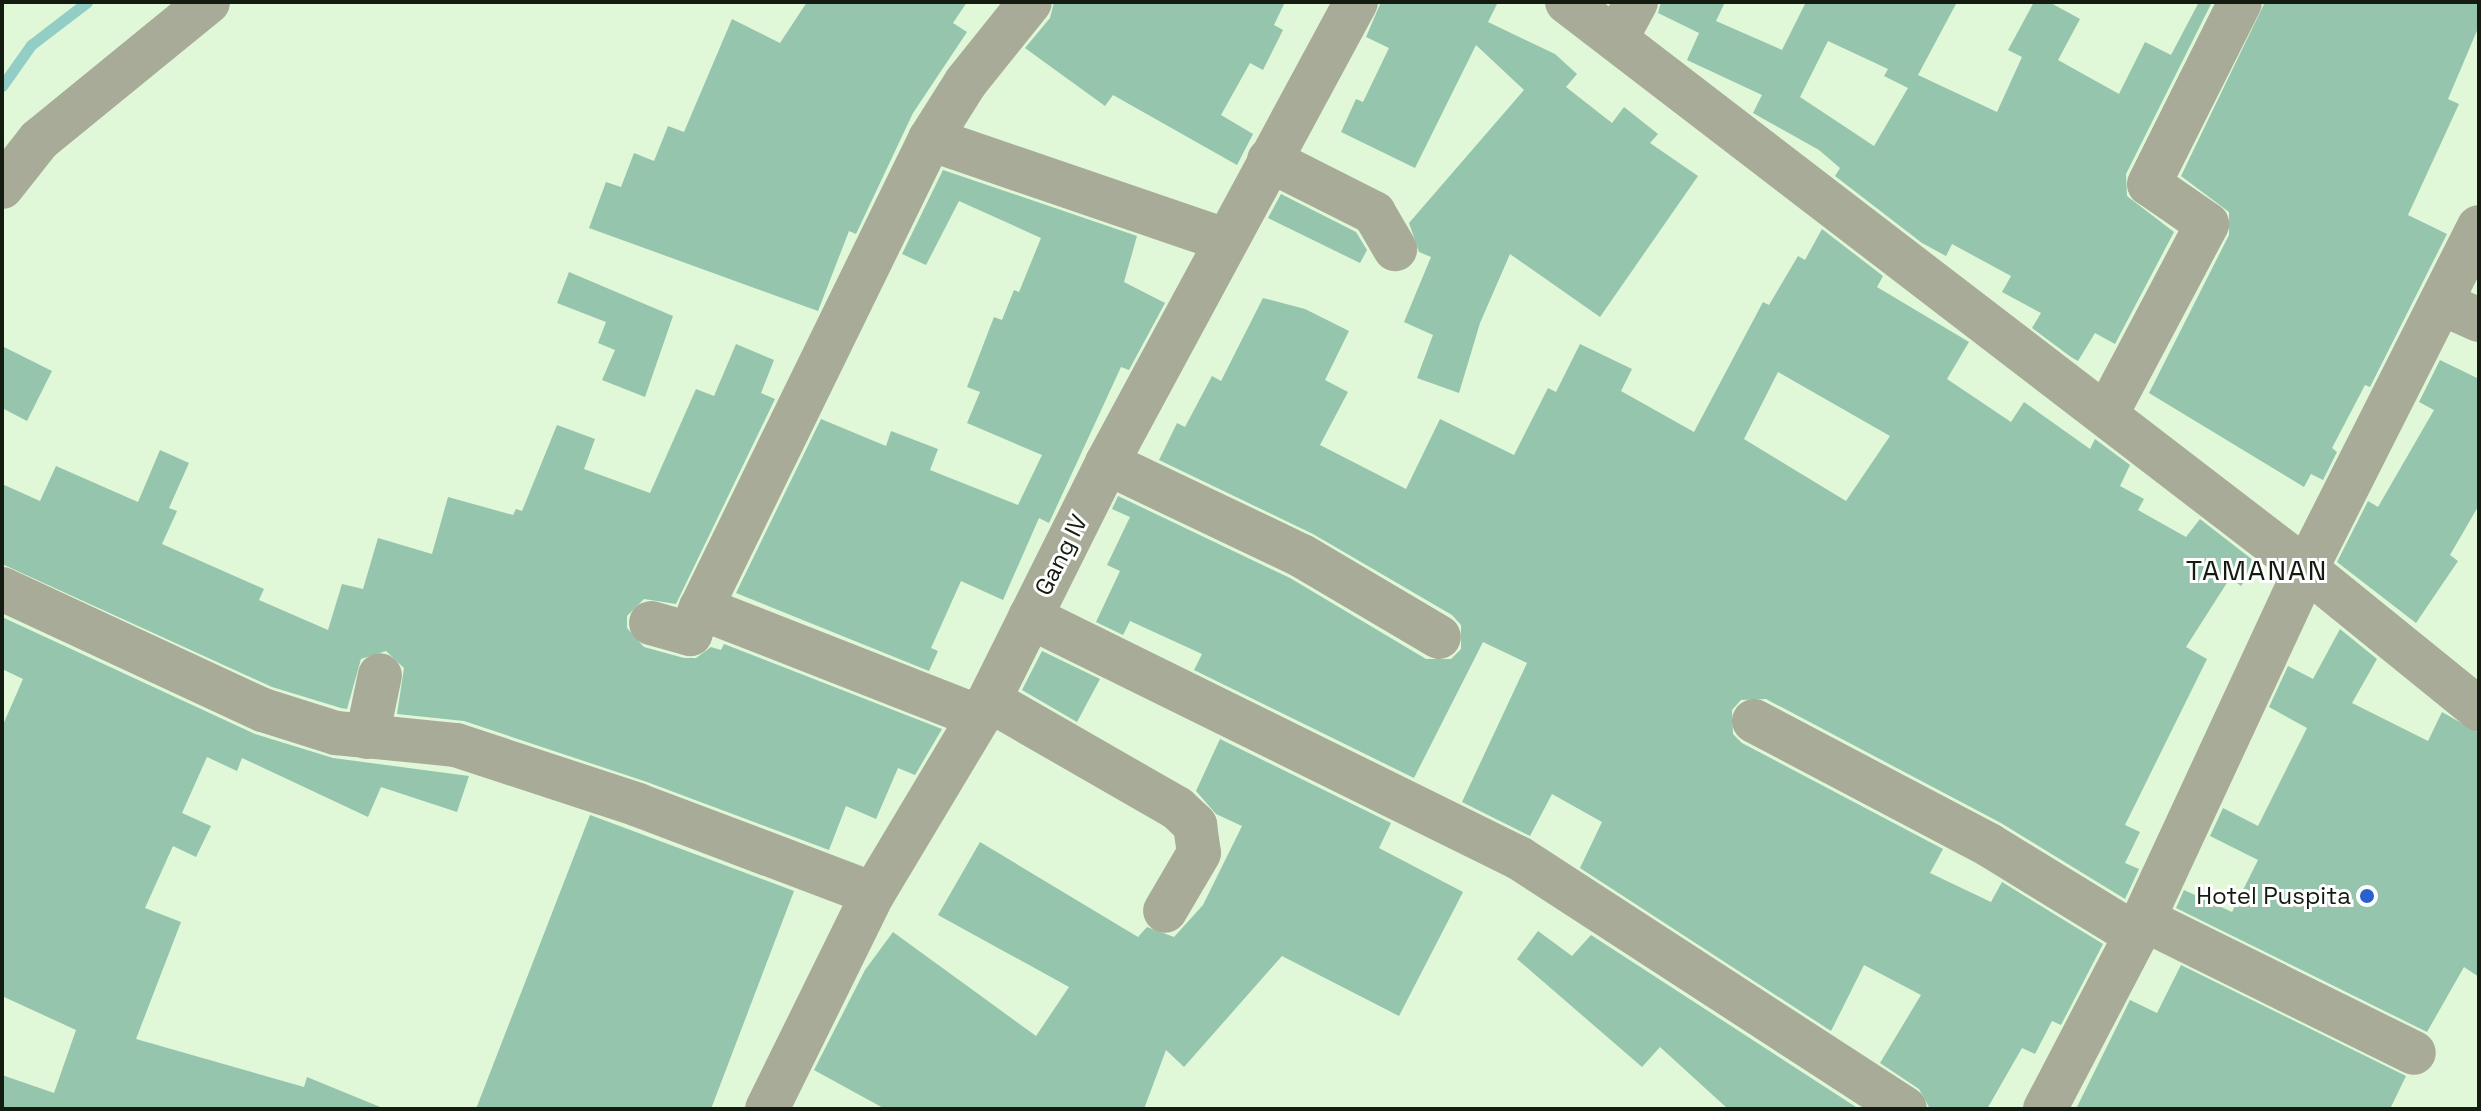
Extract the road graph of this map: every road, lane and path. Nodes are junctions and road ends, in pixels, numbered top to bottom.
1 (208, 2) edge
2 (1030, 2) edge
3 (1356, 2) edge
4 (1567, 2) edge
5 (2240, 2) edge
6 (1626, 20) edge
7 (930, 139) junction
8 (1269, 160) junction
9 (2, 187) edge
10 (2479, 227) edge
11 (1225, 240) junction
12 (1395, 249) dead end
13 (2460, 311) edge
14 (2106, 415) junction
15 (1107, 463) junction
16 (2306, 569) junction
17 (2, 589) edge
18 (701, 608) junction
19 (1030, 617) junction
20 (651, 623) dead end
21 (1439, 637) dead end
22 (380, 675) dead end
23 (984, 709) junction
24 (2479, 709) edge
25 (1754, 721) dead end
26 (367, 737) junction
27 (873, 894) junction
28 (1165, 911) dead end
29 (2139, 927) junction
30 (2414, 1053) dead end
31 (778, 1106) edge
32 (1905, 1109) edge
33 (2045, 1109) edge

1 - 9 street
2 - 7 street
3 - 8 street, Gang IV
4 - 6 street
5 - 14 street
6 - 14 street
7 - 11 street
7 - 18 street
8 - 11 street, Gang IV
8 - 12 street
10 - 13 street
11 - 15 street, Gang IV
13 - 16 street
14 - 16 street
15 - 19 street, Gang IV
15 - 21 street
16 - 24 street
16 - 29 street
17 - 26 street
18 - 20 street
18 - 23 street
19 - 23 street, Gang IV
19 - 32 street
22 - 26 street
23 - 27 street, Gang IV
23 - 28 street
25 - 29 street
26 - 27 street
27 - 31 street, Gang IV
29 - 30 street
29 - 33 street

